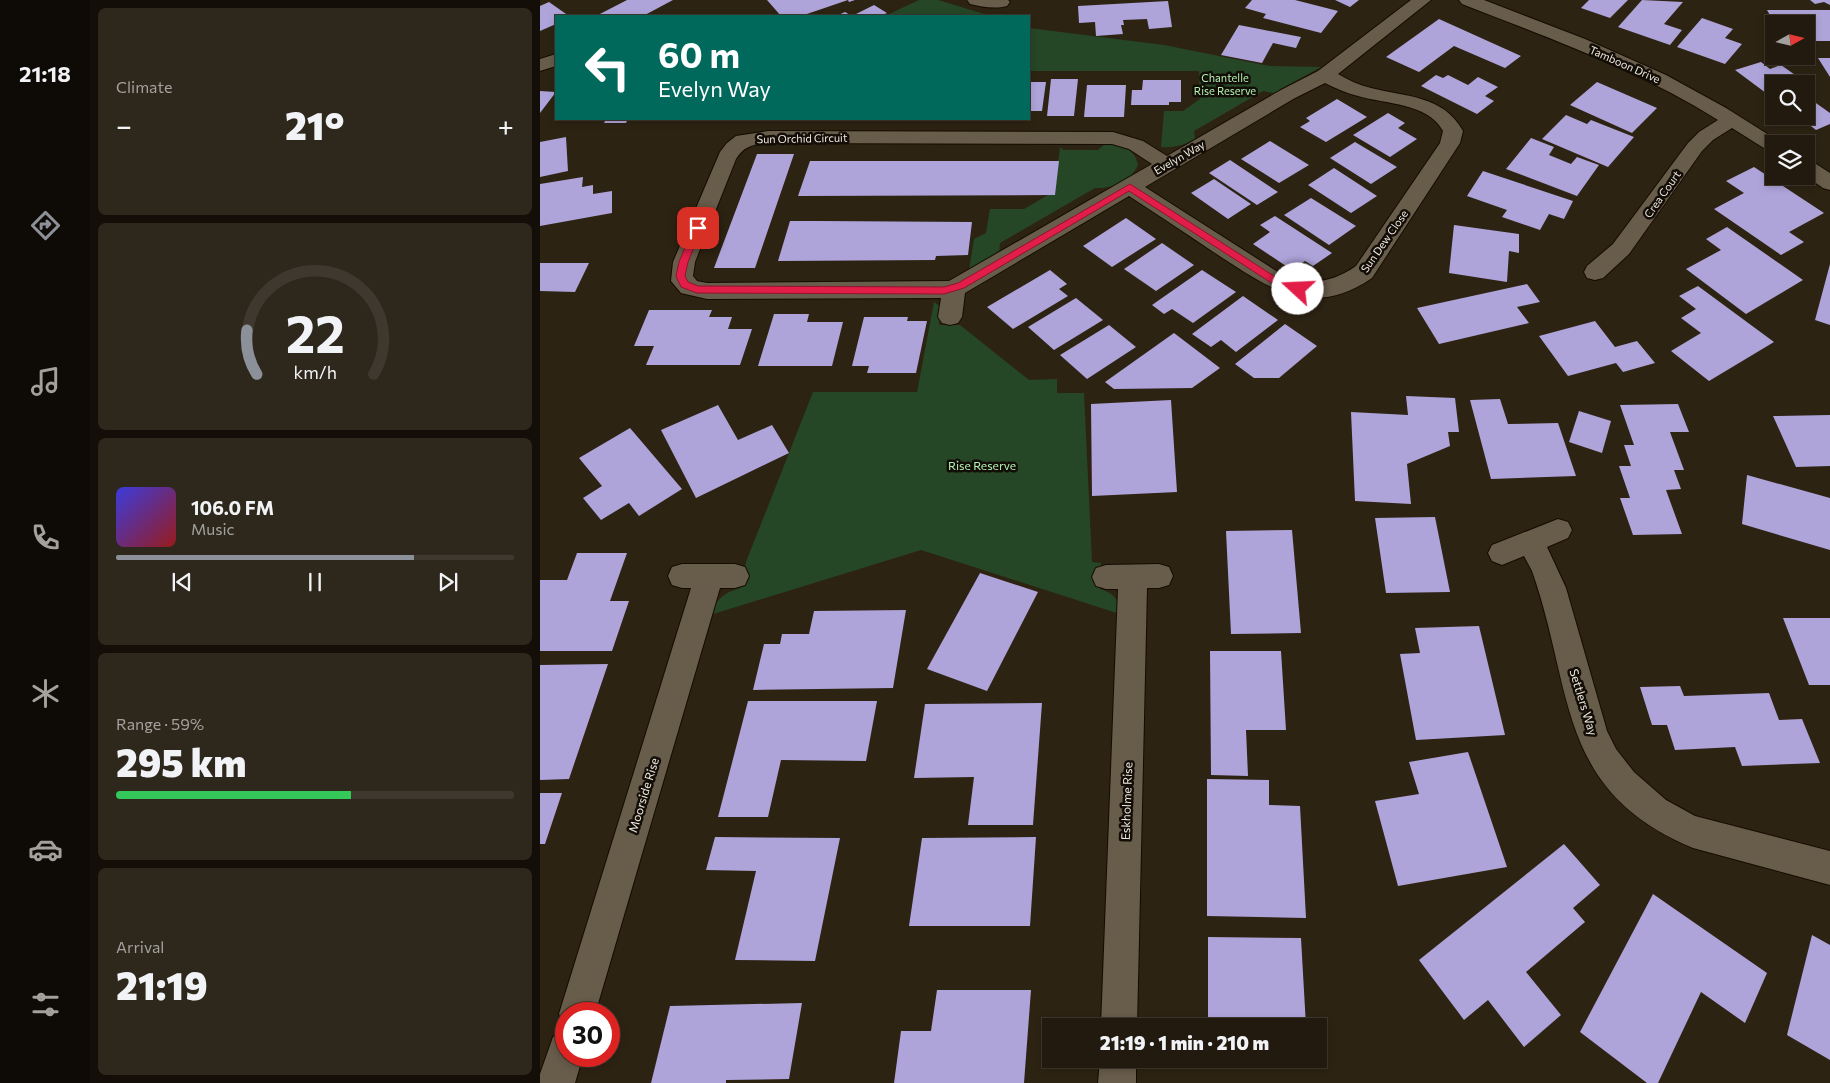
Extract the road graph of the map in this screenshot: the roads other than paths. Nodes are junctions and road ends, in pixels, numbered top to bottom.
1 (976, 0) edge
2 (1422, 0) edge
3 (1468, 0) edge
4 (1001, 2) dead end
5 (555, 60) edge
6 (540, 66) edge
7 (1325, 74) junction
8 (1731, 120) junction
9 (1765, 141) edge
10 (1166, 164) junction
11 (1815, 173) edge
12 (1830, 183) edge
13 (1130, 187) junction
14 (1595, 272) dead end
15 (954, 289) junction
16 (950, 317) dead end
17 (1502, 554) dead end
18 (709, 576) dead end
19 (1133, 576) dead end
20 (1830, 868) edge
21 (581, 1002) edge
22 (1119, 1018) edge
23 (561, 1067) edge
24 (1118, 1068) edge
25 (556, 1083) edge
26 (1118, 1083) edge

1 - 4 street
2 - 7 street, Evelyn Way
3 - 8 street, Tamboon Drive
5 - 6 street
7 - 10 street, Evelyn Way
7 - 13 street, Sun Dew Close
8 - 9 street, Tamboon Drive
8 - 14 street, Crea Court
10 - 13 street, Evelyn Way
10 - 15 street, Sun Orchid Circuit
11 - 12 street
13 - 15 street, Evelyn Way
15 - 16 street
17 - 20 street, Settlers Way
18 - 21 street, Moorside Rise
19 - 22 street, Eskholme Rise
23 - 25 street
24 - 26 street

